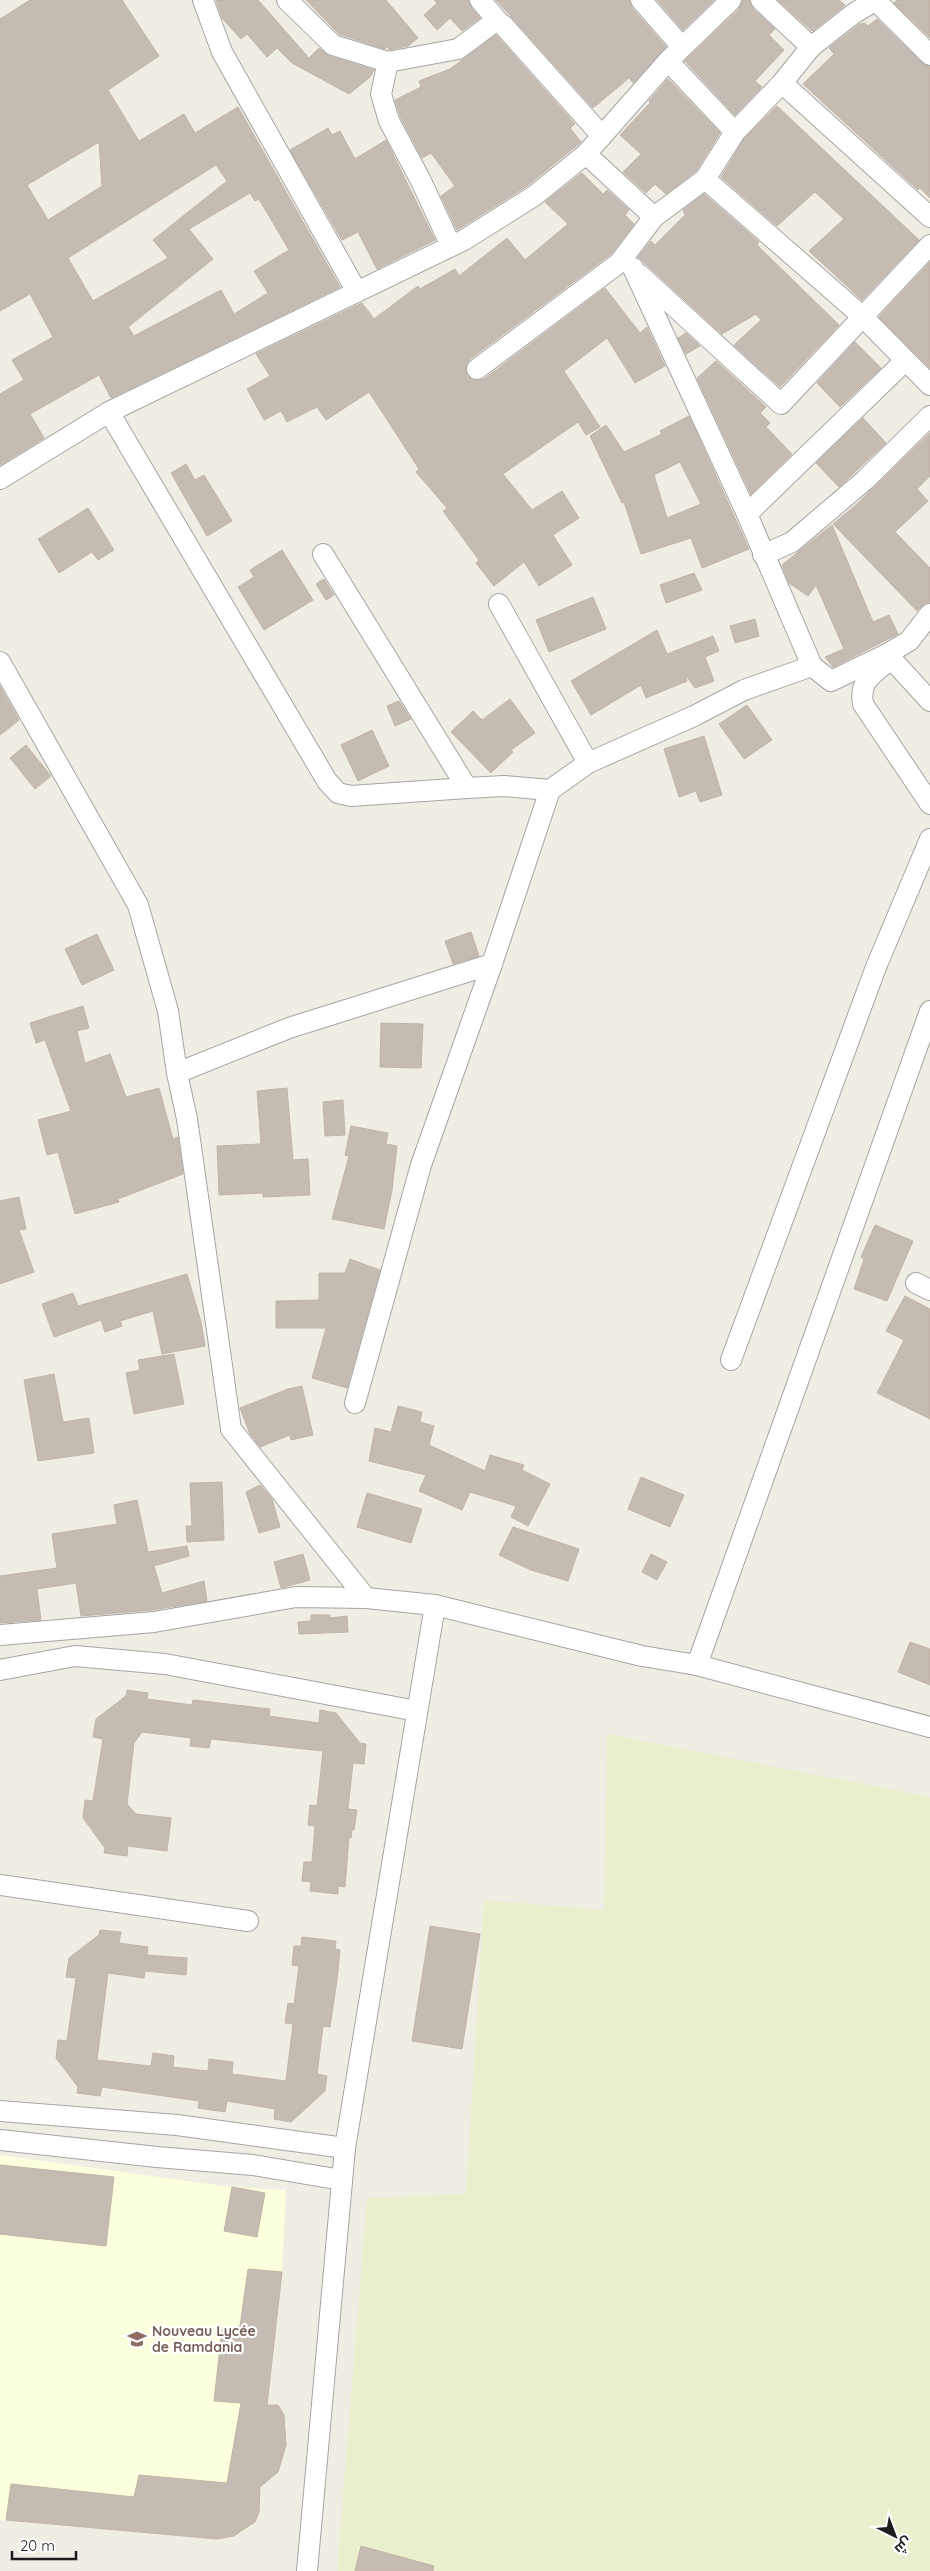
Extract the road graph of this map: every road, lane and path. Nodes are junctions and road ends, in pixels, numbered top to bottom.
1 (203, 0) edge
2 (287, 0) edge
3 (480, 0) edge
4 (641, 0) edge
5 (731, 0) edge
6 (761, 0) edge
7 (875, 0) edge
8 (503, 25) dead end
9 (811, 46) junction
10 (682, 47) junction
11 (930, 55) edge
12 (668, 61) junction
13 (388, 62) junction
14 (782, 83) junction
15 (736, 132) junction
16 (602, 136) junction
17 (586, 154) junction
18 (705, 179) junction
19 (654, 217) junction
20 (930, 217) edge
21 (930, 245) edge
22 (450, 246) junction
23 (626, 266) junction
24 (357, 292) junction
25 (862, 316) junction
26 (905, 361) junction
27 (477, 369) dead end
28 (930, 385) edge
29 (109, 412) junction
30 (930, 416) edge
31 (0, 479) edge
32 (746, 514) junction
33 (322, 554) dead end
34 (763, 555) junction
35 (499, 604) dead end
36 (930, 614) edge
37 (889, 656) junction
38 (0, 662) edge
39 (812, 666) junction
40 (930, 701) edge
41 (588, 763) junction
42 (468, 788) junction
43 (550, 790) junction
44 (930, 804) edge
45 (930, 839) edge
46 (492, 964) junction
47 (930, 1010) edge
48 (177, 1073) junction
49 (731, 1360) dead end
50 (355, 1403) dead end
51 (366, 1598) junction
52 (434, 1605) junction
53 (0, 1635) edge
54 (697, 1665) junction
55 (0, 1670) edge
56 (417, 1711) junction
57 (930, 1728) edge
58 (0, 1885) edge
59 (248, 1921) dead end
60 (0, 2112) edge
61 (0, 2140) edge
62 (345, 2148) junction
63 (342, 2180) junction
64 (306, 2571) edge

1 - 24 street
2 - 13 street
3 - 13 street
4 - 10 street
5 - 10 street
6 - 9 street
7 - 9 street
7 - 11 street
8 - 16 street
9 - 14 street
10 - 12 street
12 - 15 street
12 - 16 street
13 - 22 street
14 - 15 street
14 - 20 street
15 - 18 street
16 - 17 street
17 - 19 street
17 - 22 street
18 - 19 street
18 - 25 street
19 - 23 street
21 - 25 street
22 - 24 street
23 - 25 street
23 - 27 street
23 - 32 street
24 - 29 street
25 - 26 street
26 - 28 street
26 - 32 street
29 - 31 street
29 - 42 street
30 - 34 street
32 - 34 street
33 - 42 street
34 - 39 street
35 - 41 street
36 - 37 street
37 - 39 street
37 - 40 street
37 - 44 street
38 - 48 street
39 - 41 street
41 - 43 street
42 - 43 street
43 - 46 street
45 - 49 street
46 - 48 street
46 - 50 street
47 - 54 street
48 - 51 street
51 - 52 street
51 - 53 street
52 - 54 street
52 - 56 street
54 - 57 street
55 - 56 street
56 - 62 street
58 - 59 street
60 - 62 street
61 - 63 street
62 - 63 street
63 - 64 street

